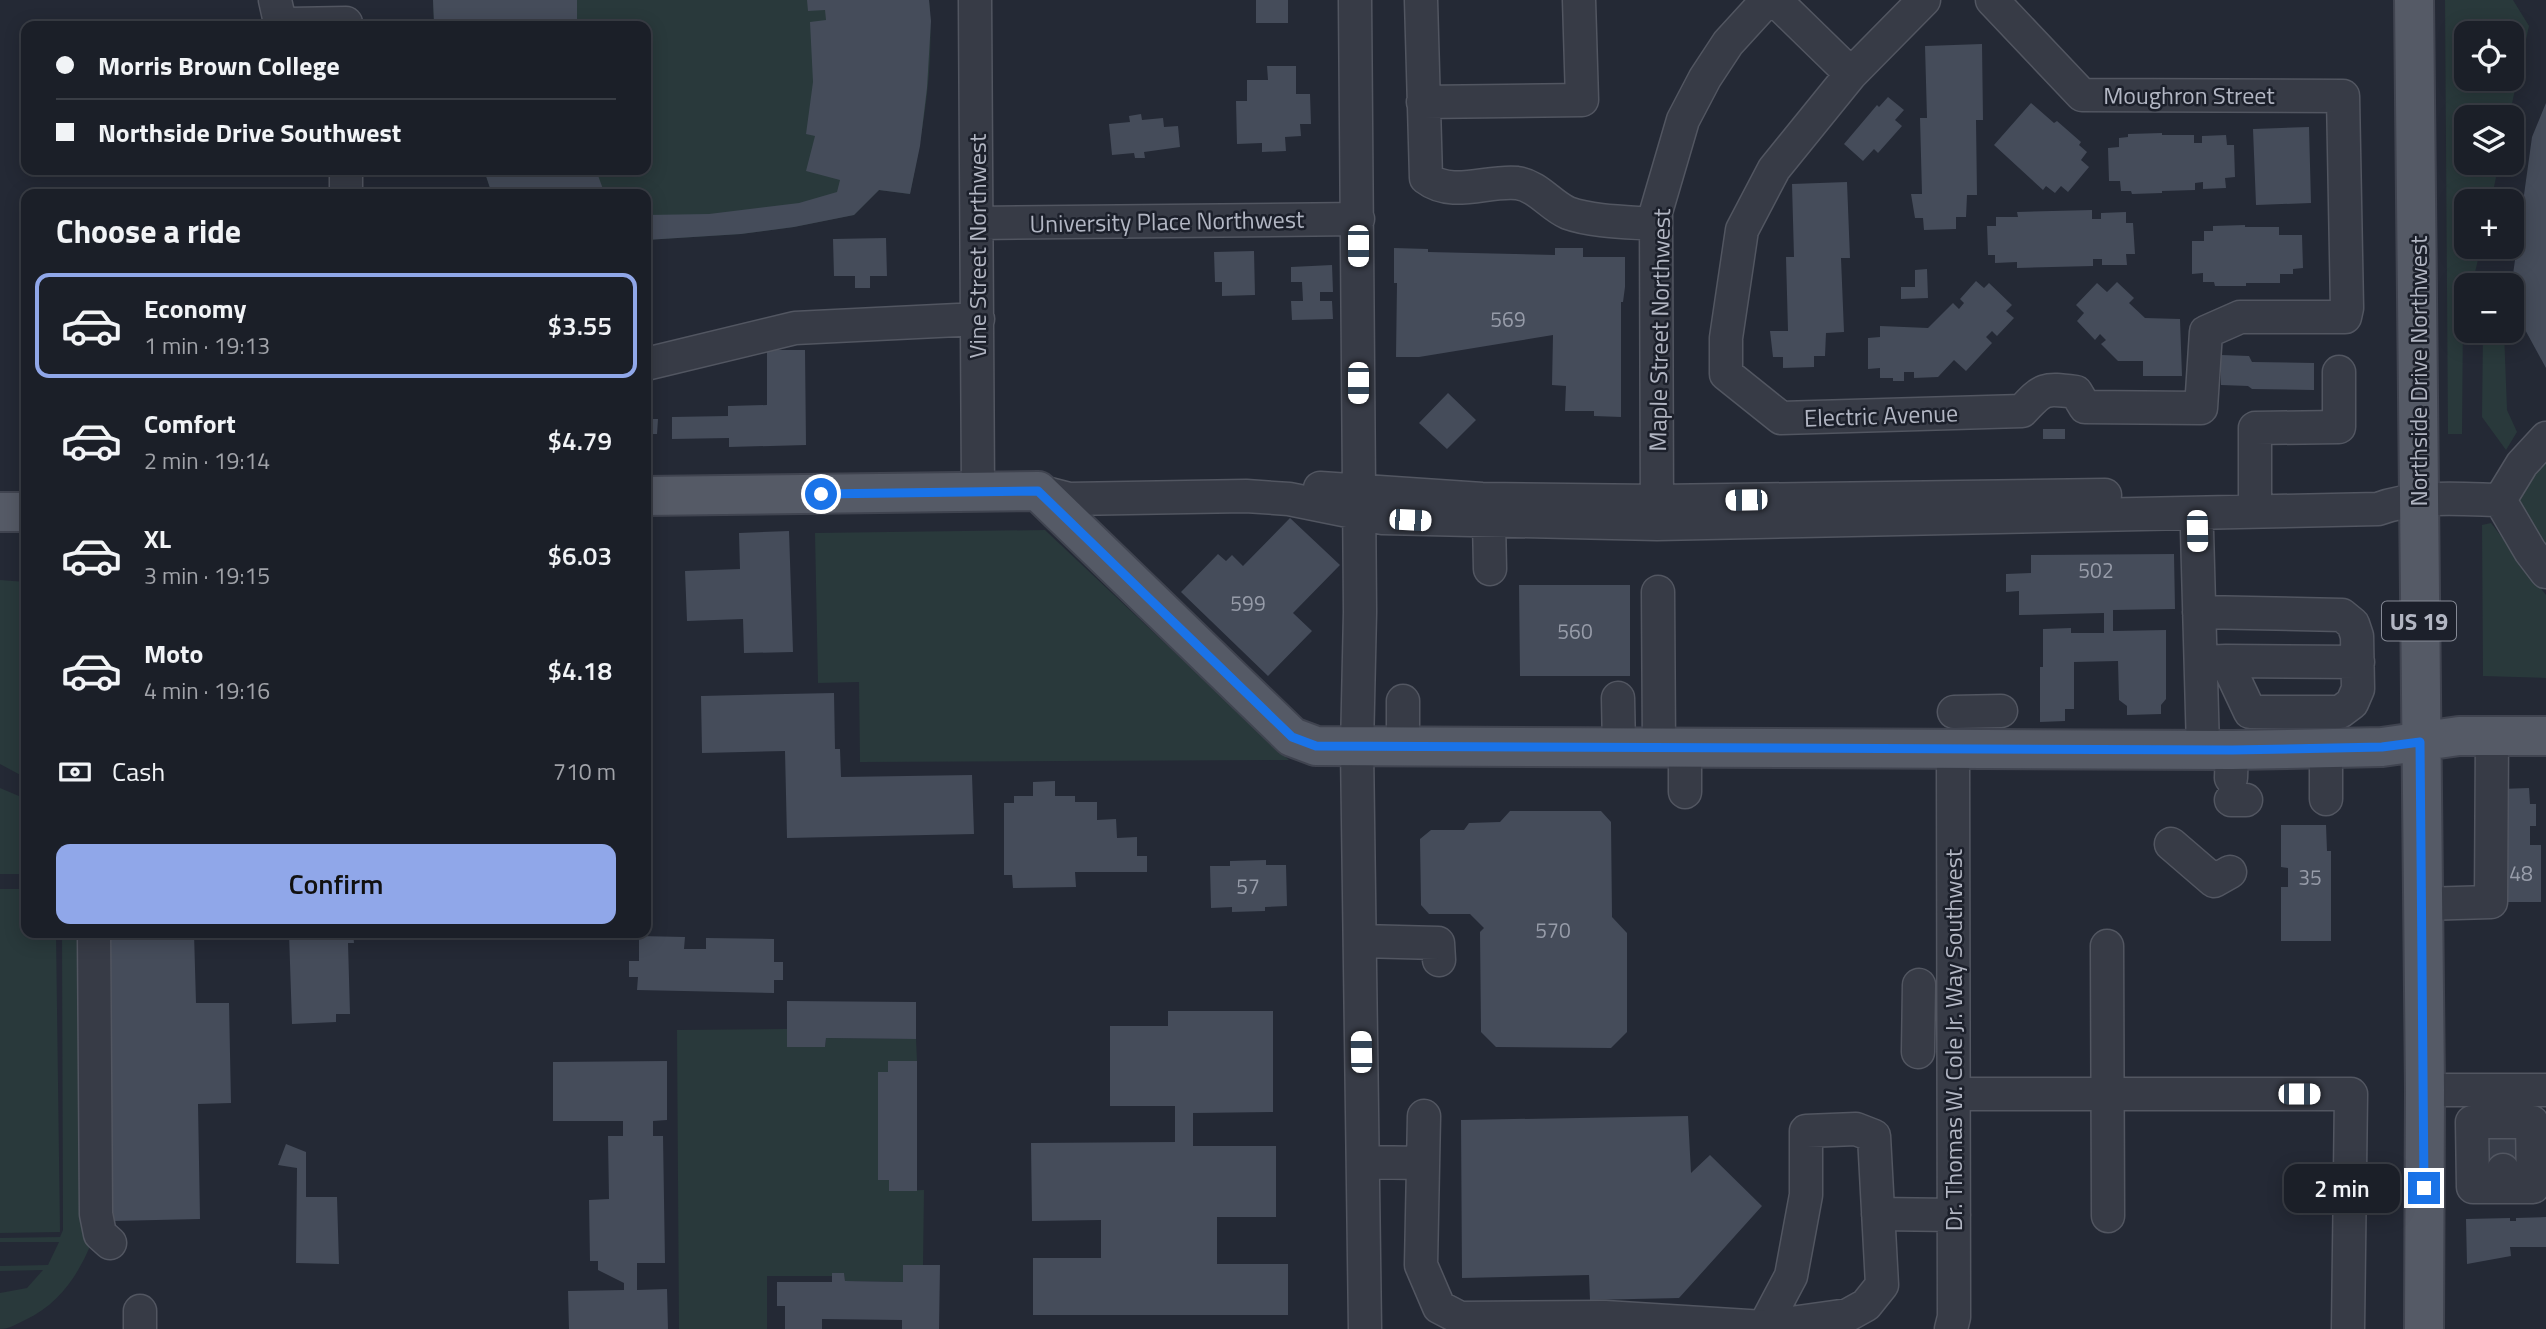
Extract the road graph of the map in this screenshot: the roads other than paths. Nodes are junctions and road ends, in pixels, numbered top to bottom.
1 (275, 0) edge
2 (975, 0) edge
3 (1355, 0) edge
4 (1421, 0) edge
5 (1579, 0) edge
6 (1773, 0) edge
7 (1924, 0) edge
8 (1992, 0) edge
9 (2414, 0) edge
10 (346, 17) edge
11 (284, 21) edge
12 (314, 21) edge
13 (1851, 74) junction
14 (1423, 102) junction
15 (1358, 219) junction
16 (977, 223) junction
17 (1655, 224) junction
18 (978, 319) junction
19 (651, 363) edge
20 (2339, 372) dead end
21 (2181, 408) joint
22 (2546, 438) edge
23 (978, 491) junction
24 (1038, 491) junction
25 (651, 496) edge
26 (2500, 500) junction
27 (2409, 501) junction
28 (1358, 502) junction
29 (2255, 502) junction
30 (0, 512) edge
31 (21, 512) edge
32 (1657, 512) junction
33 (1489, 521) junction
34 (2197, 531) dead end
35 (1490, 569) dead end
36 (2546, 572) edge
37 (1658, 592) dead end
38 (2199, 612) junction
39 (2213, 661) junction
40 (2358, 662) junction
41 (1618, 698) dead end
42 (1403, 701) dead end
43 (1980, 711) dead end
44 (2492, 736) junction
45 (2546, 736) edge
46 (2420, 742) junction
47 (1357, 748) junction
48 (1403, 748) junction
49 (1619, 748) junction
50 (2326, 748) junction
51 (1672, 749) junction
52 (1969, 750) junction
53 (2229, 775) junction
54 (1685, 792) dead end
55 (2326, 799) dead end
56 (2171, 844) dead end
57 (2231, 872) dead end
58 (2422, 904) junction
59 (94, 938) edge
60 (1360, 942) junction
61 (2107, 946) dead end
62 (1438, 960) dead end
63 (1919, 985) dead end
64 (1918, 1052) dead end
65 (2425, 1090) junction
66 (2514, 1090) junction
67 (2546, 1090) edge
68 (1954, 1094) junction
69 (2108, 1095) junction
70 (1424, 1116) dead end
71 (2507, 1125) junction
72 (1363, 1162) junction
73 (1423, 1163) junction
74 (1878, 1214) junction
75 (1954, 1215) junction
76 (2108, 1216) dead end
77 (110, 1243) dead end
78 (1764, 1328) edge
79 (1365, 1329) edge
80 (1951, 1329) edge
81 (2347, 1329) edge
82 (2424, 1329) edge

1 - 11 street
2 - 16 street, Vine Street Northwest
3 - 15 street
4 - 14 street
5 - 14 street
6 - 13 street
6 - 17 street, Maple Street Northwest
7 - 13 street
8 - 21 street, Moughron Street
9 - 27 main road, Northside Drive Northwest / US 19
10 - 12 street
13 - 21 street, Electric Avenue
14 - 17 street
15 - 16 street, University Place Northwest
15 - 28 street
16 - 18 street, Vine Street Northwest
17 - 32 street, Maple Street Northwest
18 - 19 street
18 - 23 street, Vine Street Northwest
20 - 29 street
22 - 26 street
23 - 24 main road
23 - 25 main road
24 - 28 street
24 - 47 main road
26 - 27 street
26 - 36 street
27 - 29 street
27 - 46 main road, Northside Drive Northwest / US 19
28 - 32 street
28 - 33 street
28 - 47 street
29 - 32 street
30 - 31 main road
32 - 33 street
33 - 35 street
34 - 38 street
37 - 51 street
38 - 39 street
38 - 40 street
39 - 40 street
39 - 40 street
39 - 53 street
41 - 49 street
42 - 48 street
43 - 52 street, Dr. Thomas W. Cole Jr. Way Southwest
44 - 45 main road
44 - 46 main road
44 - 58 street
46 - 50 main road
46 - 58 main road, US 19
47 - 48 main road
47 - 60 street
48 - 49 main road
49 - 51 main road
50 - 53 main road
50 - 55 street
51 - 52 main road
51 - 54 street
52 - 53 main road
52 - 68 street, Dr. Thomas W. Cole Jr. Way Southwest
56 - 57 street
58 - 65 main road, US 19
59 - 77 street
60 - 62 street
60 - 72 street
61 - 69 street
63 - 64 street
65 - 66 street
65 - 82 main road, US 19
66 - 67 street
66 - 71 street
68 - 69 street
68 - 75 street, Dr. Thomas W. Cole Jr. Way Southwest
69 - 76 street
69 - 81 street
70 - 73 street
71 - 71 street
72 - 73 street
72 - 79 street
73 - 78 street
74 - 75 street
74 - 78 street
74 - 78 street
75 - 80 street, Dr. Thomas W. Cole Jr. Way Southwest

